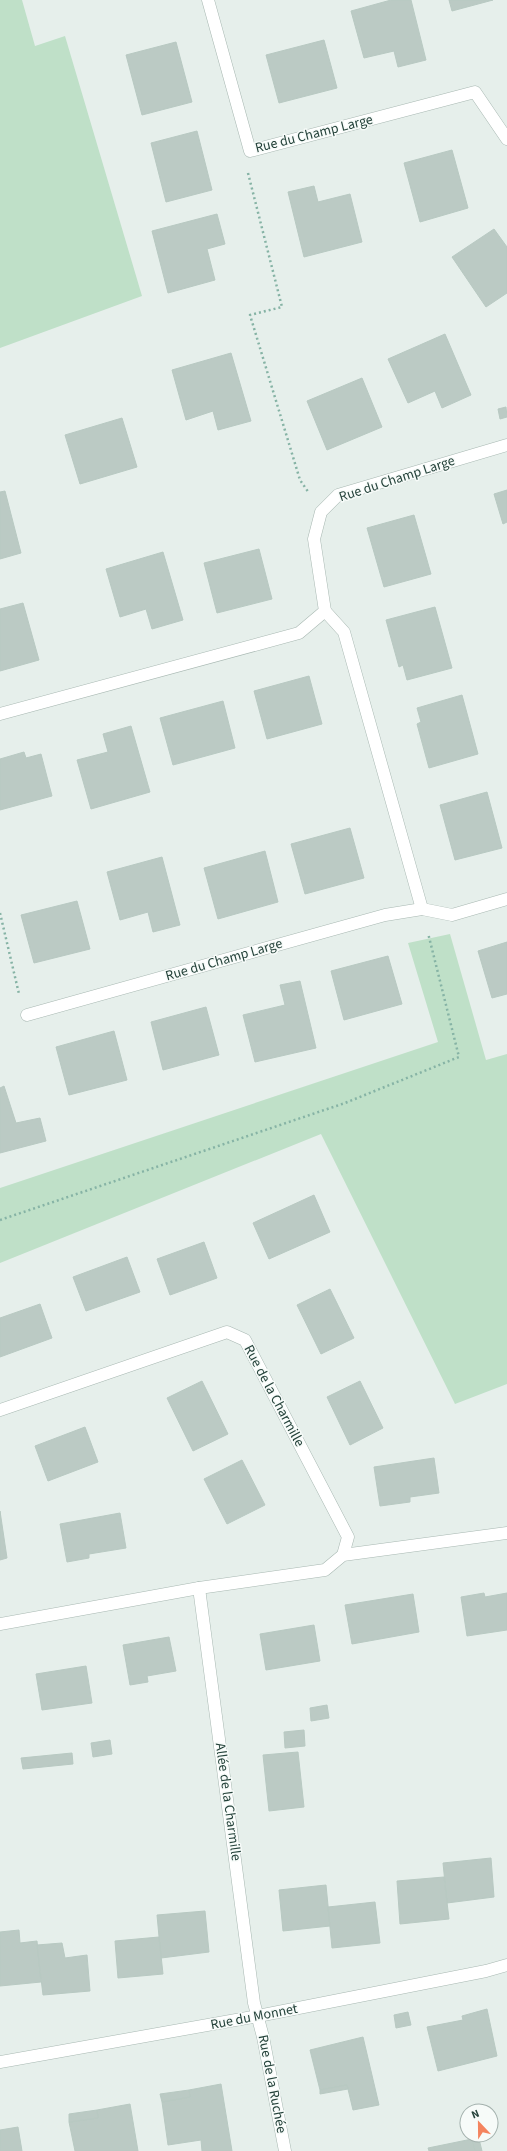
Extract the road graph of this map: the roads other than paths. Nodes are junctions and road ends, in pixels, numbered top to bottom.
1 (208, 0) edge
2 (507, 139) edge
3 (507, 445) edge
4 (325, 611) junction
5 (0, 714) edge
6 (507, 900) edge
7 (422, 909) junction
8 (27, 1015) road end
9 (0, 1410) edge
10 (507, 1533) edge
11 (343, 1555) junction
12 (200, 1588) junction
13 (0, 1624) edge
14 (507, 1965) edge
15 (258, 2016) junction
16 (0, 2062) edge
17 (285, 2151) edge

1 - 2 street, Rue du Champ Large
3 - 4 street, Rue du Champ Large
4 - 5 street
4 - 7 street
6 - 7 street, Rue du Champ Large
7 - 8 street, Rue du Champ Large
9 - 11 street, Rue de la Charmille
10 - 11 street
11 - 12 street
12 - 13 street
12 - 15 street, Allée de la Charmille
14 - 15 street, Rue du Monnet
15 - 16 street, Rue du Monnet
15 - 17 street, Rue de la Ruchée

